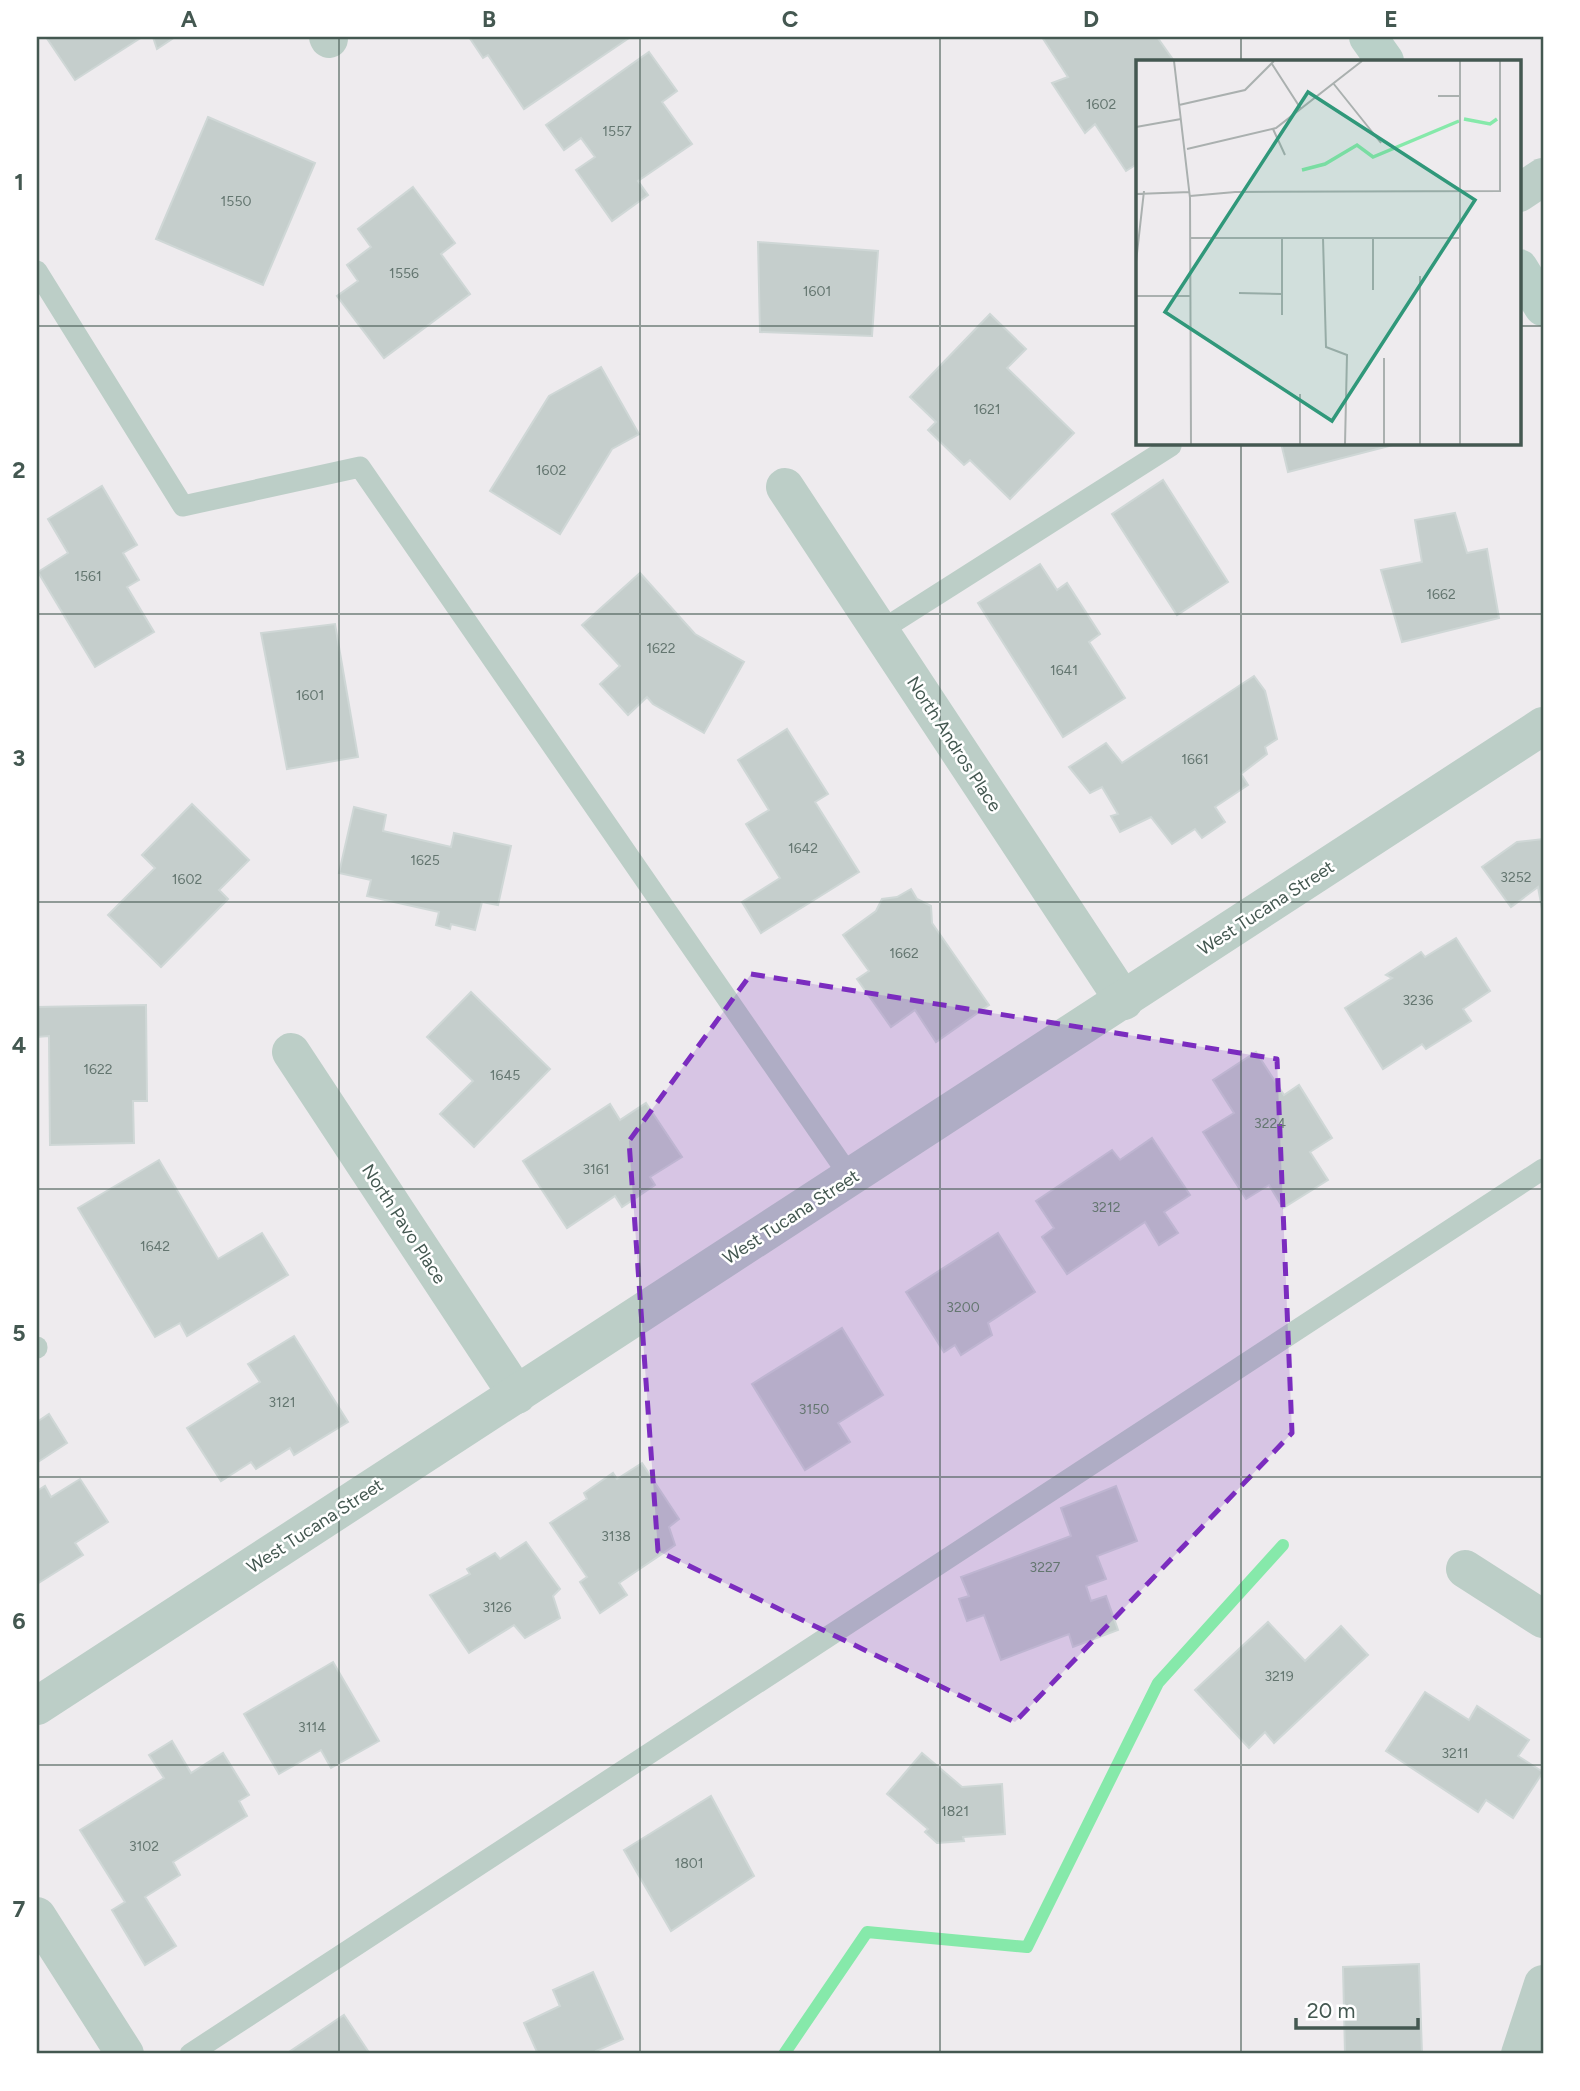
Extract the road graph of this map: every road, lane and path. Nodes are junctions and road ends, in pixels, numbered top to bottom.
1 (1368, 37) edge
2 (1384, 60) edge
3 (1543, 177) edge
4 (1520, 191) edge
5 (1520, 270) edge
6 (37, 271) edge
7 (1543, 307) edge
8 (1171, 446) dead end
9 (785, 487) dead end
10 (880, 631) junction
11 (1543, 726) edge
12 (1124, 1001) junction
13 (291, 1052) dead end
14 (1543, 1169) edge
15 (851, 1178) junction
16 (517, 1395) junction
17 (1465, 1569) dead end
18 (1543, 1619) edge
19 (37, 1706) edge
20 (37, 1916) edge
21 (1543, 1984) edge
22 (125, 2054) edge
23 (190, 2054) edge
24 (1520, 2054) edge

1 - 2 street
3 - 4 street
5 - 7 street
6 - 15 lane
8 - 10 lane
9 - 10 street, North Andros Place
10 - 12 street, North Andros Place
11 - 12 street, West Tucana Street
12 - 15 street, West Tucana Street
13 - 16 street, North Pavo Place
14 - 23 lane
15 - 16 street, West Tucana Street
16 - 19 street, West Tucana Street
17 - 18 street
20 - 22 street
21 - 24 street

